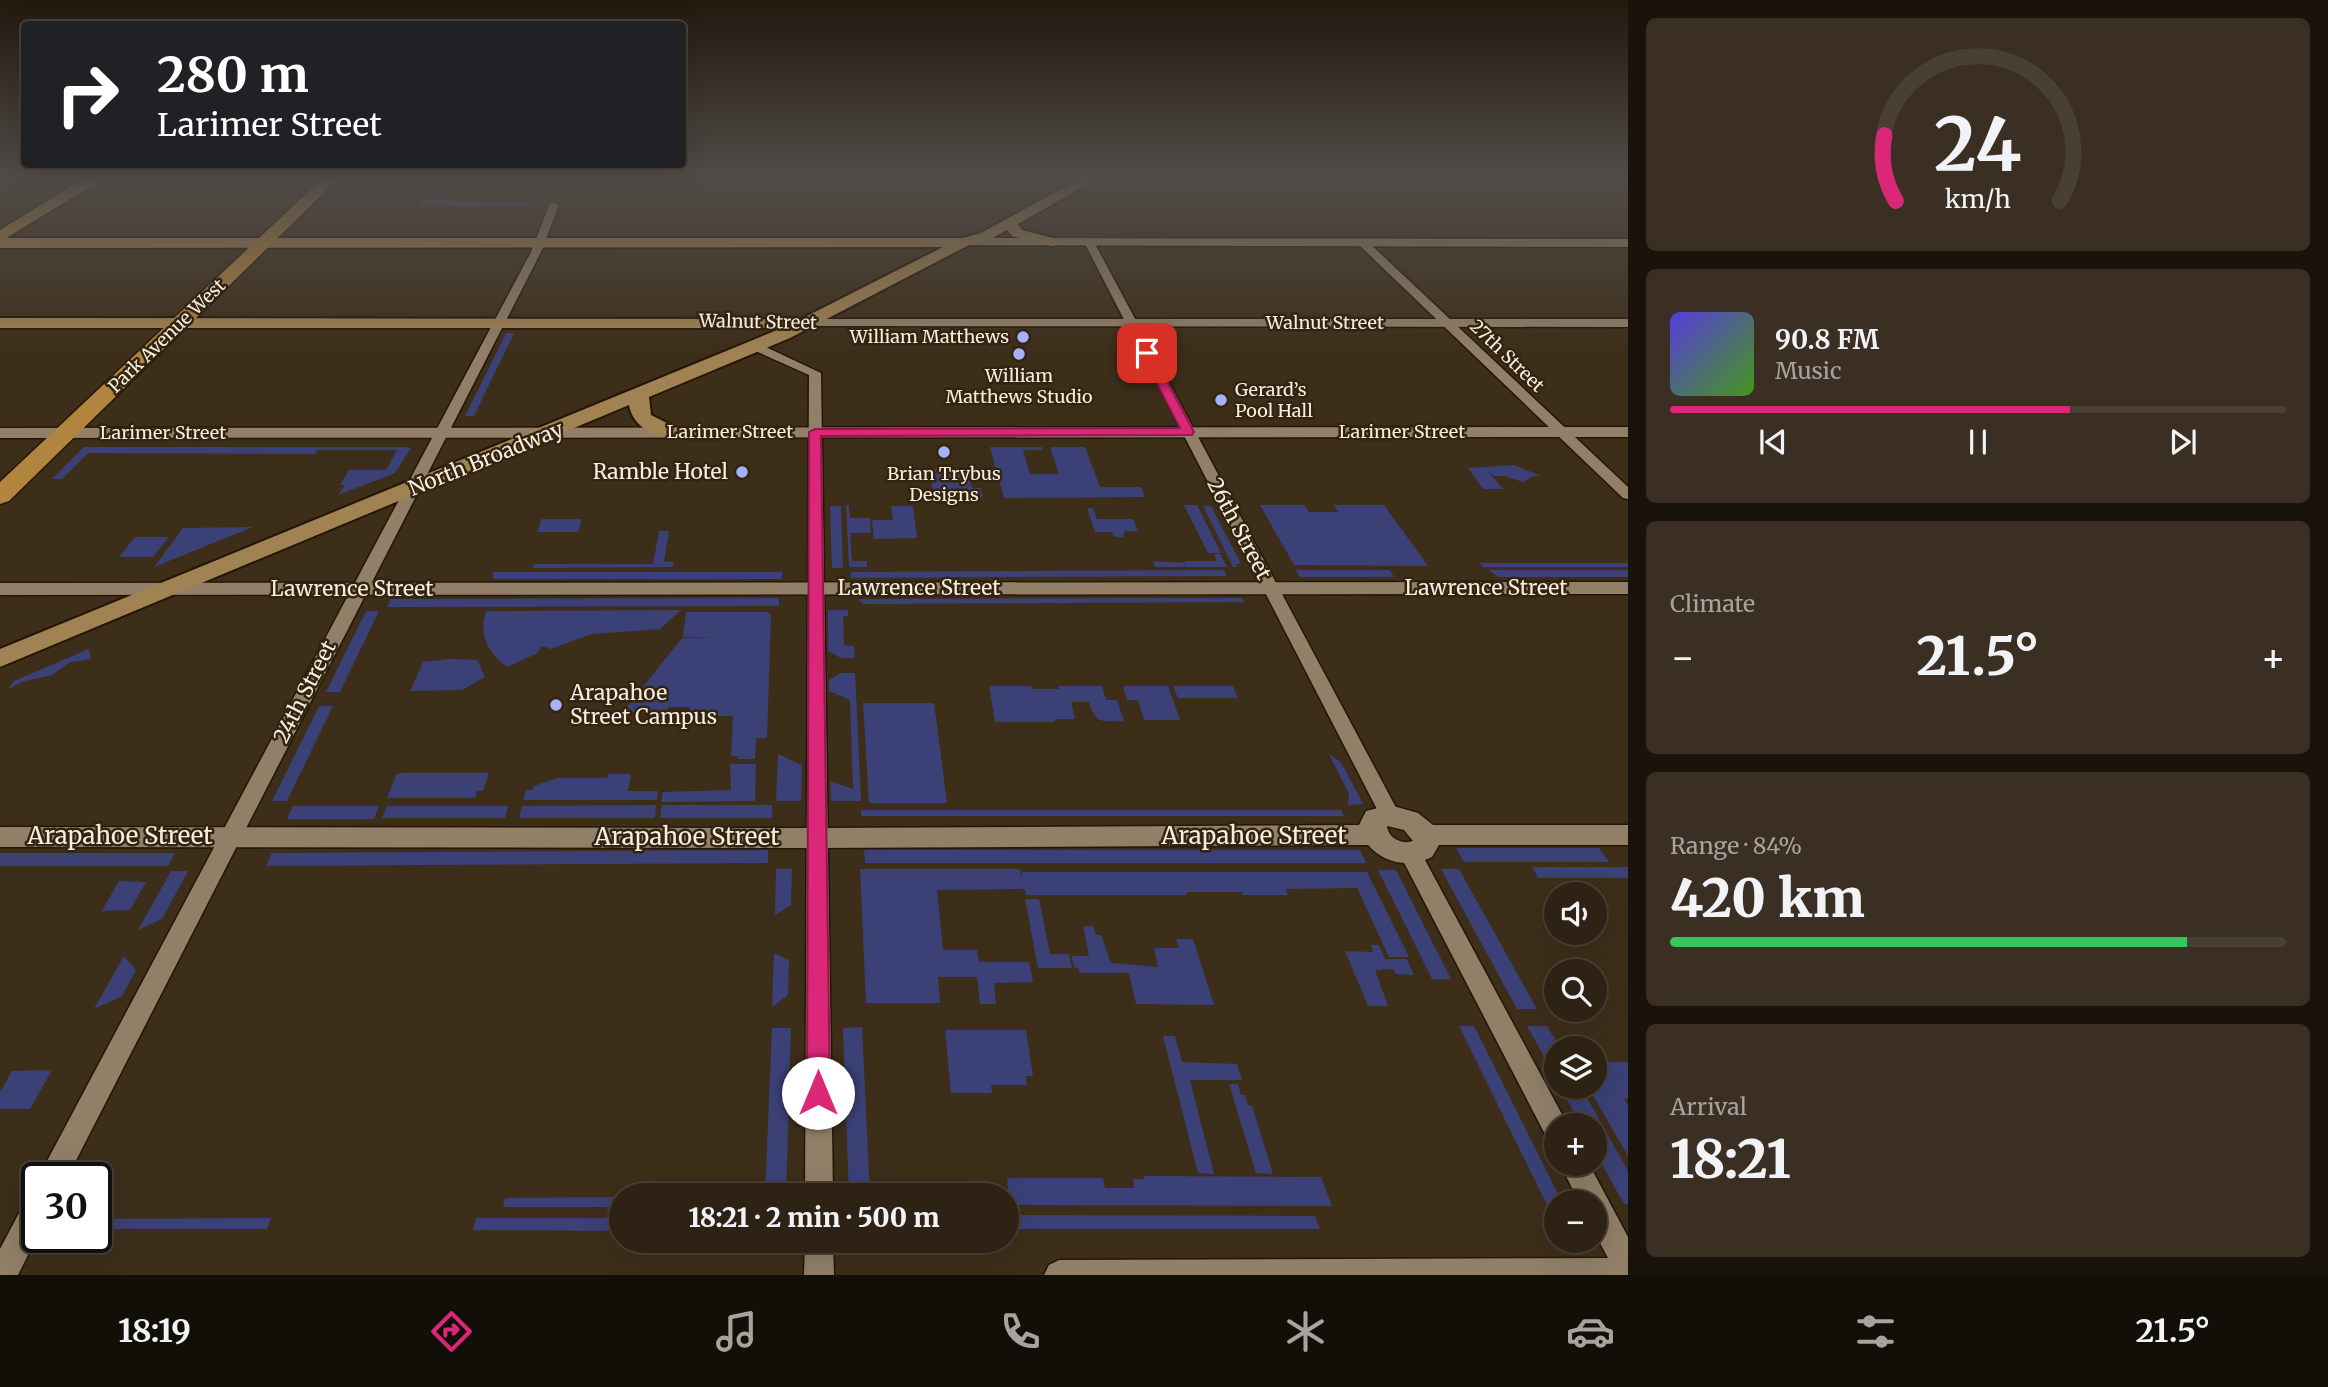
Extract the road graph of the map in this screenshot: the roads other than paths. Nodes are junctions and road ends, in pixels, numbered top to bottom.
1 (272, 236) edge
2 (543, 236) edge
3 (965, 236) edge
4 (987, 236) edge
5 (1027, 236) edge
6 (1052, 242) junction
7 (1088, 242) junction
8 (0, 243) edge
9 (264, 243) junction
10 (540, 243) junction
11 (964, 243) junction
12 (1363, 243) junction
13 (1628, 243) edge
14 (182, 321) junction
15 (499, 322) junction
16 (0, 323) edge
17 (807, 323) junction
18 (1131, 323) junction
19 (1447, 323) junction
20 (1628, 323) edge
21 (755, 346) junction
22 (639, 395) junction
23 (550, 432) junction
24 (670, 432) junction
25 (815, 432) junction
26 (1188, 432) junction
27 (1561, 432) junction
28 (1628, 432) edge
29 (0, 433) edge
30 (65, 433) junction
31 (440, 433) junction
32 (409, 490) junction
33 (0, 495) edge
34 (1628, 495) edge
35 (815, 588) junction
36 (1270, 588) junction
37 (1628, 588) edge
38 (0, 589) edge
39 (169, 589) junction
40 (358, 589) junction
41 (0, 659) edge
42 (1382, 825) junction
43 (1628, 835) edge
44 (230, 836) junction
45 (0, 837) edge
46 (817, 838) junction
47 (1418, 844) junction
48 (1548, 1113) edge
49 (60, 1162) edge
50 (1580, 1176) edge
51 (819, 1183) edge
52 (21, 1239) edge
53 (819, 1253) edge
54 (1628, 1267) edge
55 (1628, 1273) edge
56 (2, 1275) edge
57 (819, 1275) edge
58 (1059, 1275) edge

1 - 9 main road, Park Avenue West
2 - 10 street, 24th Street
3 - 11 main road, North Broadway
4 - 11 main road, North Broadway
5 - 6 main road
6 - 7 street
6 - 11 street
7 - 12 street
7 - 18 street, 26th Street
8 - 9 main road
9 - 10 main road
9 - 14 main road, Park Avenue West
10 - 11 main road
10 - 15 street, 24th Street
11 - 17 main road, North Broadway
12 - 13 street
12 - 19 street, 27th Street
14 - 15 main road, Walnut Street
14 - 16 main road, Walnut Street
14 - 30 main road, Park Avenue West
15 - 17 main road, Walnut Street
15 - 31 street, 24th Street
17 - 18 street, Walnut Street
17 - 21 main road, North Broadway
18 - 19 street, Walnut Street
18 - 26 street, 26th Street
19 - 20 street, Walnut Street
19 - 27 street, 27th Street
21 - 22 main road, North Broadway
21 - 25 street
22 - 23 main road, North Broadway
22 - 24 main road
23 - 24 street, Larimer Street
23 - 31 street, Larimer Street
23 - 32 main road, North Broadway
24 - 25 street, Larimer Street
25 - 26 street, Larimer Street
25 - 35 street
26 - 27 street, Larimer Street
26 - 36 street, 26th Street
27 - 28 street, Larimer Street
27 - 34 street, 27th Street
29 - 30 street, Larimer Street
30 - 31 street, Larimer Street
30 - 33 main road, Park Avenue West
31 - 32 street, 24th Street
32 - 39 main road, North Broadway
32 - 40 street, 24th Street
35 - 36 street, Lawrence Street
35 - 40 street, Lawrence Street
35 - 46 street
36 - 37 street, Lawrence Street
36 - 42 street, 26th Street
38 - 39 street, Lawrence Street
39 - 40 street, Lawrence Street
39 - 41 main road, North Broadway
40 - 44 street, 24th Street
42 - 46 street, Arapahoe Street
42 - 47 street
43 - 47 street
44 - 45 street, Arapahoe Street
44 - 46 street, Arapahoe Street
44 - 49 street, 24th Street
46 - 51 street
47 - 48 street
50 - 54 street
52 - 56 street
53 - 57 street
55 - 58 street

